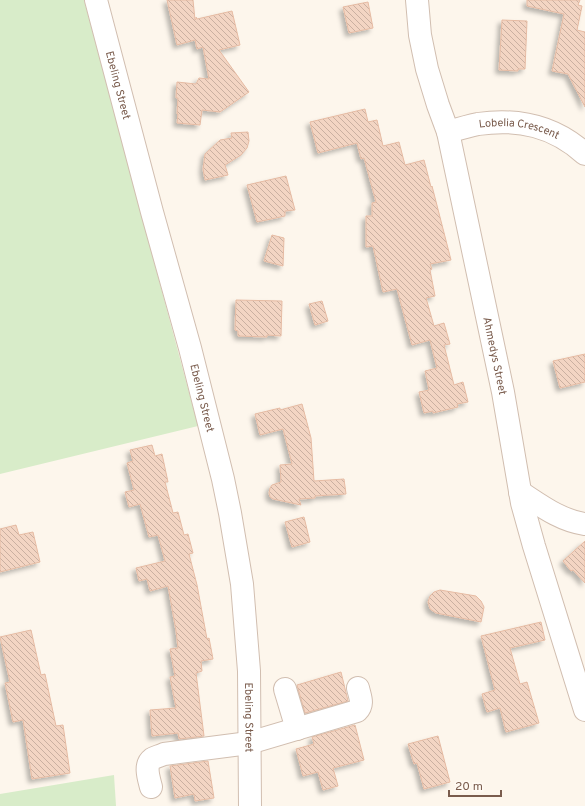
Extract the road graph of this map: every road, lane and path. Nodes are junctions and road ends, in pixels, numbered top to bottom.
1 (96, 0) edge
2 (417, 0) edge
3 (448, 132) junction
4 (585, 154) edge
5 (520, 492) junction
6 (583, 526) edge
7 (358, 688) dead end
8 (285, 690) dead end
9 (585, 710) edge
10 (297, 729) junction
11 (249, 743) junction
12 (150, 787) dead end
13 (250, 806) edge

1 - 11 street, Ebeling Street
2 - 3 street, Ahmedys Street
3 - 4 street, Lobelia Crescent
3 - 5 street, Ahmedys Street
5 - 6 street
5 - 9 street, Ahmedys Street
7 - 10 street
8 - 10 street
10 - 11 street
11 - 12 street
11 - 13 street, Ebeling Street

